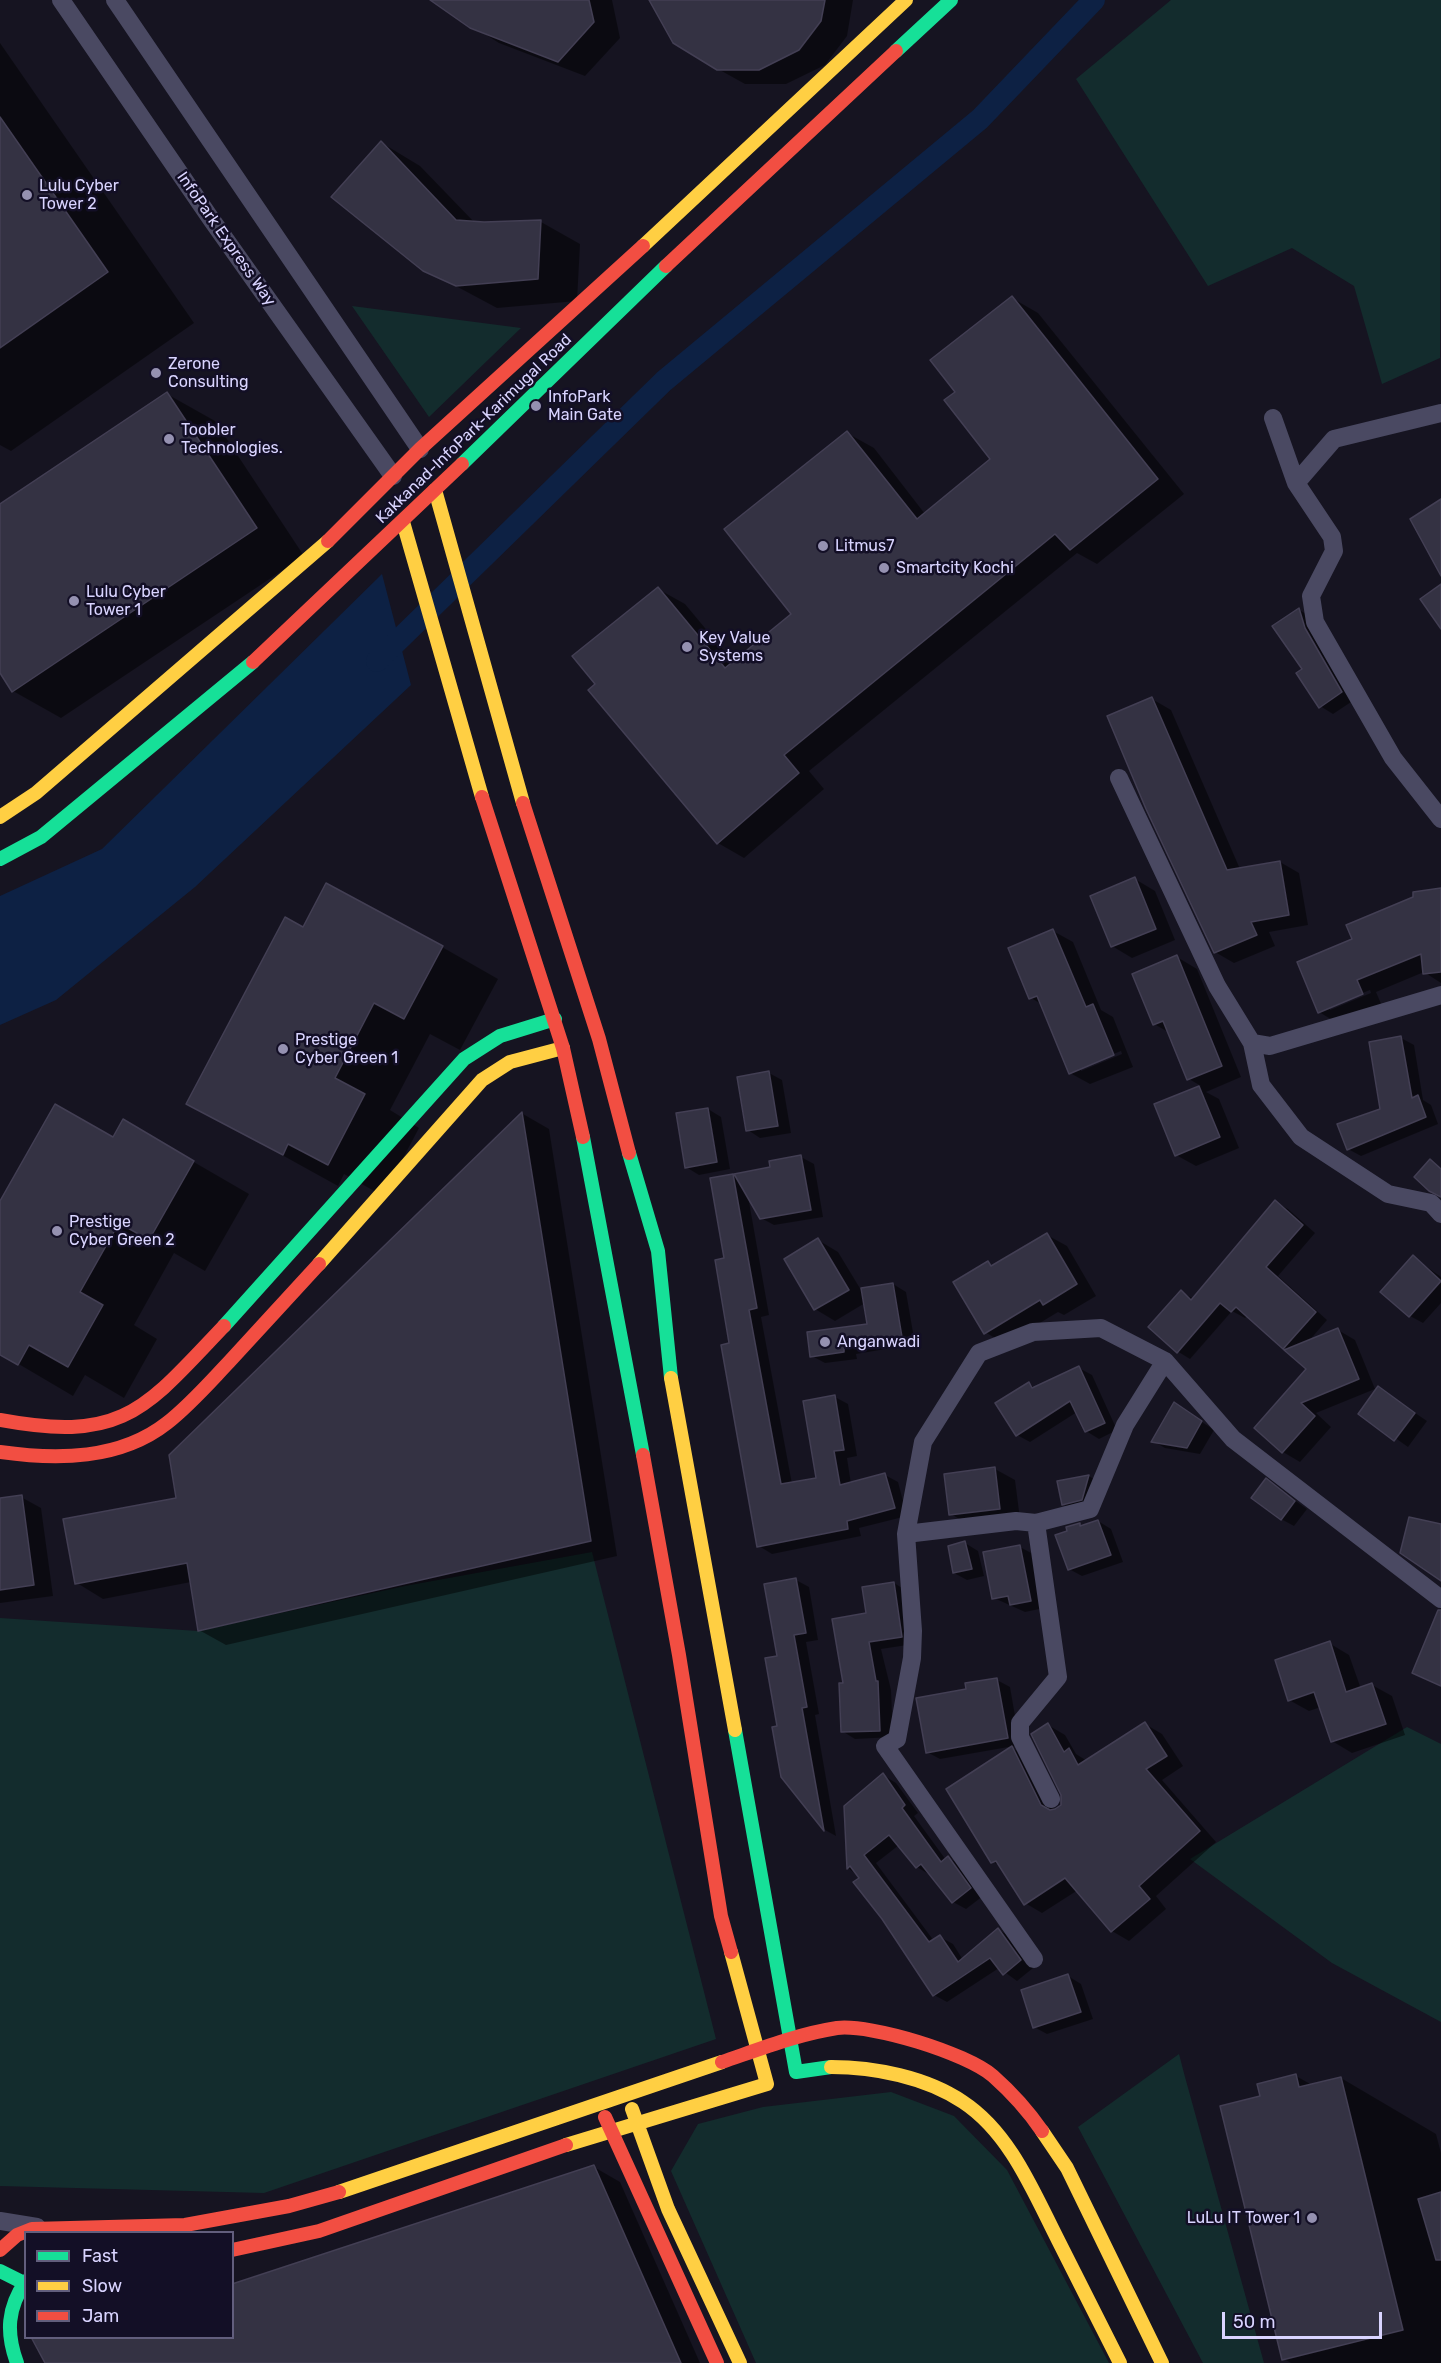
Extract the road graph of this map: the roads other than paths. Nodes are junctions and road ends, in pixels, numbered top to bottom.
1 (61, 0) edge
2 (115, 0) edge
3 (906, 0) edge
4 (951, 0) edge
5 (1441, 412) edge
6 (1273, 418) dead end
7 (420, 449) junction
8 (393, 476) junction
9 (1296, 483) junction
10 (435, 490) junction
11 (403, 522) junction
12 (1119, 778) dead end
13 (0, 818) edge
14 (1441, 819) edge
15 (0, 859) edge
16 (1441, 995) edge
17 (555, 1019) junction
18 (1252, 1044) junction
19 (563, 1048) junction
20 (1441, 1215) edge
21 (267, 1280) junction
22 (289, 1297) junction
23 (1165, 1361) junction
24 (0, 1420) edge
25 (0, 1452) edge
26 (1036, 1523) junction
27 (906, 1534) junction
28 (1441, 1599) edge
29 (1051, 1799) dead end
30 (1034, 1959) dead end
31 (790, 2040) junction
32 (757, 2051) junction
33 (796, 2072) junction
34 (767, 2084) junction
35 (627, 2096) junction
36 (600, 2105) junction
37 (637, 2123) junction
38 (610, 2131) junction
39 (310, 2202) junction
40 (0, 2221) edge
41 (38, 2228) junction
42 (319, 2231) junction
43 (0, 2250) edge
44 (234, 2250) edge
45 (0, 2271) edge
46 (24, 2282) edge
47 (24, 2283) edge
48 (5, 2303) edge
49 (17, 2363) edge
50 (717, 2363) edge
51 (740, 2363) edge
52 (1120, 2363) edge
53 (1162, 2363) edge

1 - 8 street, InfoPark Express Way
2 - 7 street
3 - 7 street, Kakkanad-InfoPark-Karimugal Road
4 - 10 street, Kakkanad-InfoPark-Karimugal Road
5 - 9 street
6 - 9 street
7 - 8 street, Kakkanad-InfoPark-Karimugal Road
8 - 13 street, Kakkanad-InfoPark-Karimugal Road
9 - 14 street
10 - 11 street, Kakkanad-InfoPark-Karimugal Road
10 - 31 street
11 - 15 street, Kakkanad-InfoPark-Karimugal Road
11 - 17 street
12 - 18 street
16 - 18 street
17 - 19 street
17 - 21 street
18 - 20 street
19 - 22 street
19 - 32 street
21 - 22 street
21 - 24 street
22 - 25 street
23 - 26 street
23 - 27 street
23 - 28 street
26 - 27 street
26 - 29 street
27 - 30 street
31 - 32 street
31 - 33 street
31 - 53 street
32 - 34 street
32 - 35 street
33 - 34 street
33 - 52 street
34 - 37 street
35 - 36 street
35 - 37 street
36 - 38 street
36 - 39 street
37 - 38 street
37 - 51 street
38 - 42 street
38 - 50 street
39 - 41 street
39 - 42 street
40 - 41 street
41 - 43 street
42 - 44 street
45 - 46 street
47 - 48 street
48 - 49 street

